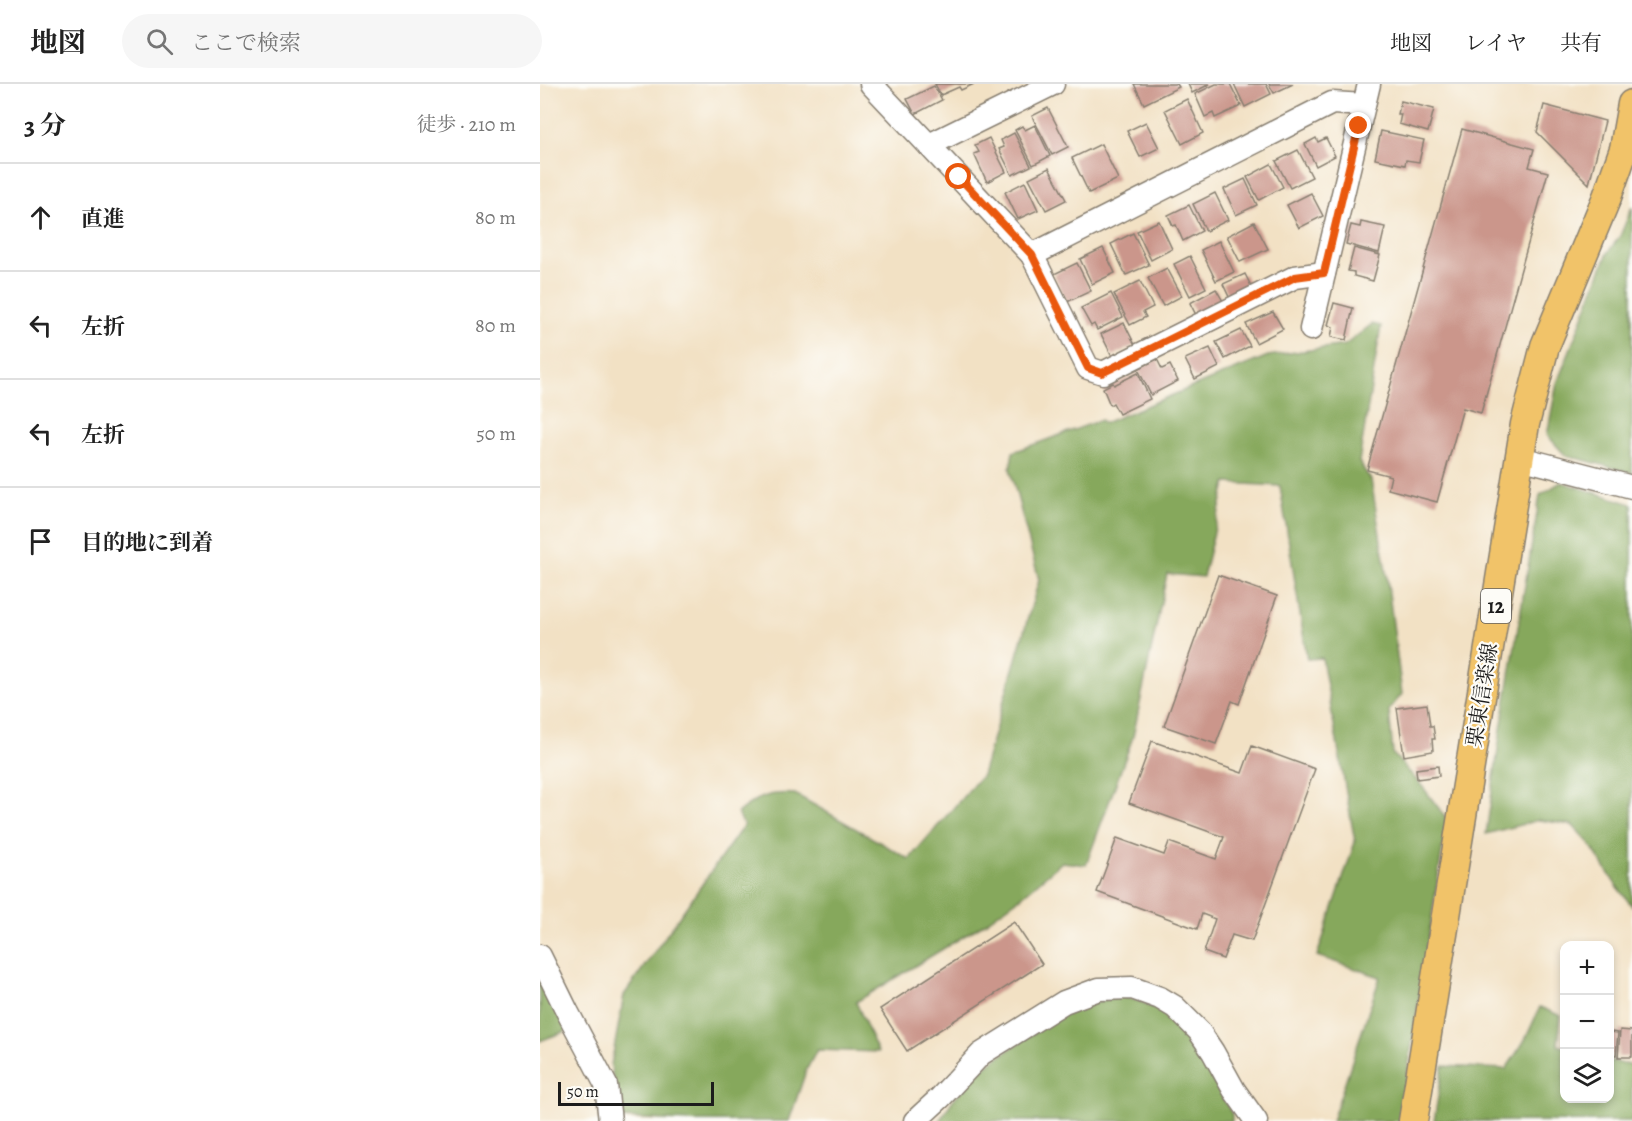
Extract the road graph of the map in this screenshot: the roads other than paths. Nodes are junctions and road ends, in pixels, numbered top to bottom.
1 (871, 84) edge
2 (1053, 84) edge
3 (1366, 94) edge
4 (1632, 104) edge
5 (929, 145) junction
6 (1032, 255) junction
7 (1324, 273) junction
8 (1311, 329) dead end
9 (1520, 458) junction
10 (1632, 487) edge
11 (540, 956) edge
12 (918, 1120) edge
13 (610, 1121) edge
14 (1256, 1121) edge
15 (1413, 1121) edge

1 - 5 lane
2 - 5 lane
3 - 6 lane
3 - 7 lane
4 - 9 main road, 栗東信楽線 / 12
5 - 6 lane
6 - 7 lane
7 - 8 lane
9 - 10 lane
9 - 15 main road, 栗東信楽線 / 12
11 - 13 lane
12 - 14 lane

